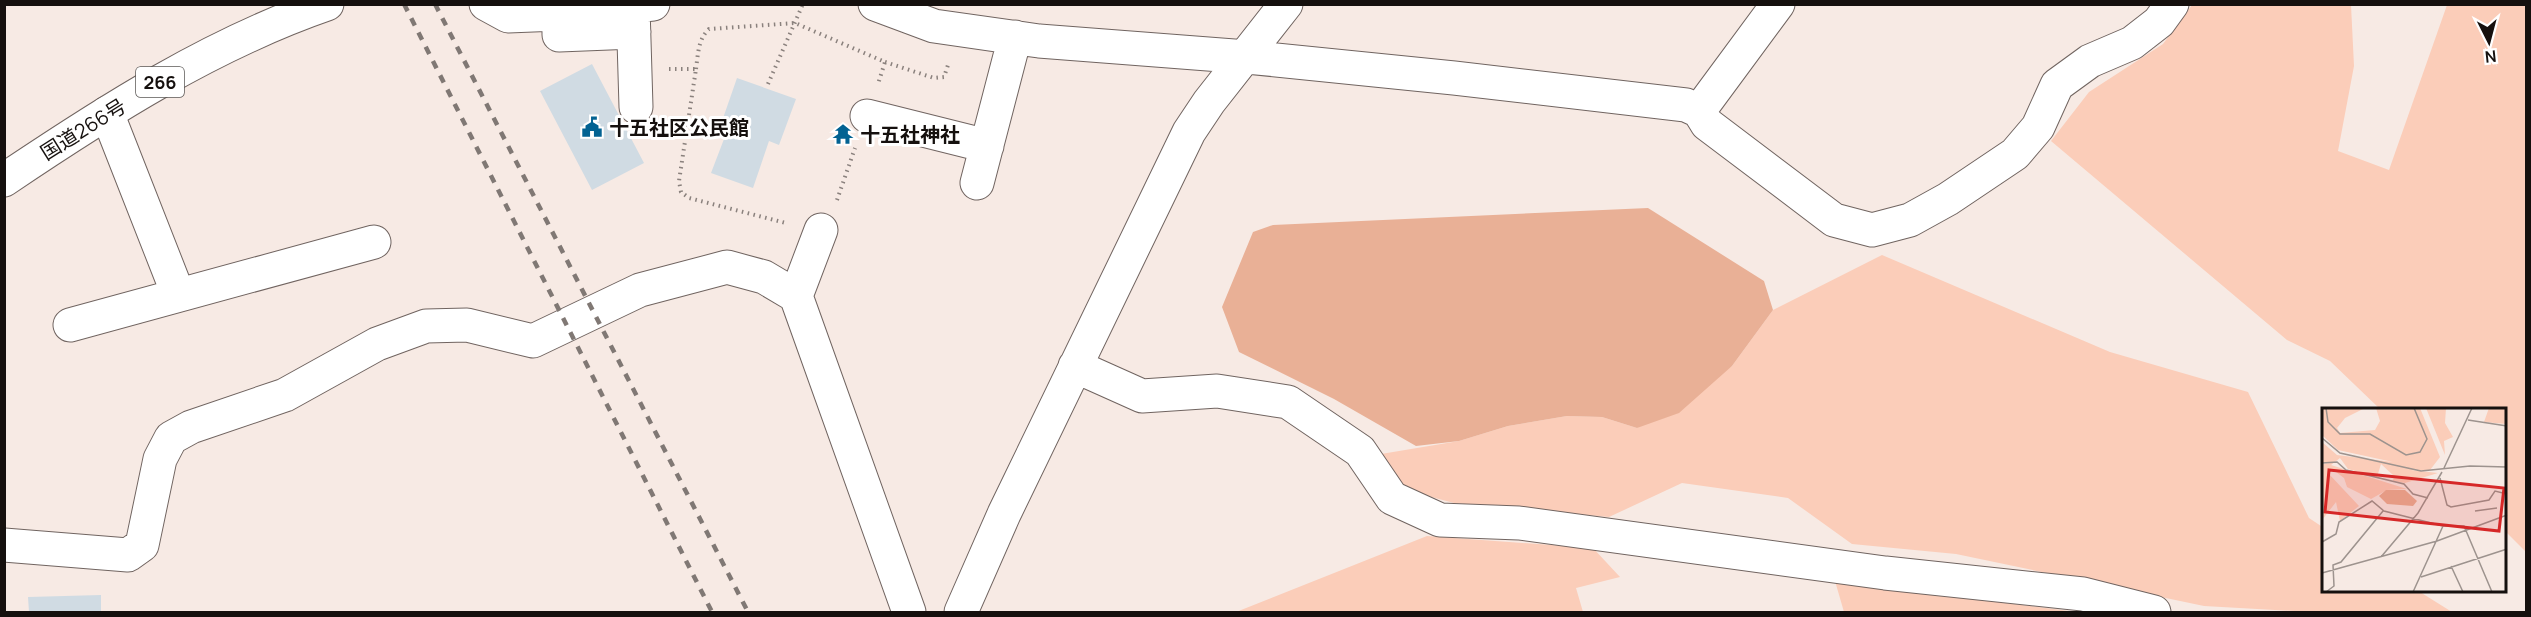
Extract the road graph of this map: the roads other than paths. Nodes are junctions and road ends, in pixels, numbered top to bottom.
1 (327, 4) edge
2 (486, 4) edge
3 (875, 4) edge
4 (1286, 4) edge
5 (1778, 4) edge
6 (2172, 4) edge
7 (640, 15) edge
8 (1015, 37) junction
9 (1247, 57) junction
10 (636, 107) dead end
11 (1699, 111) junction
12 (107, 113) junction
13 (867, 116) road end
14 (987, 146) junction
15 (4, 180) edge
16 (977, 183) dead end
17 (821, 230) road end
18 (374, 242) dead end
19 (178, 294) junction
20 (796, 296) junction
21 (70, 325) dead end
22 (1075, 366) junction
23 (4, 545) edge
24 (909, 612) edge
25 (961, 612) edge
26 (2154, 612) edge

1 - 12 main road, 国道266号 / 266
2 - 7 main road
3 - 8 main road
4 - 9 main road
5 - 11 main road
6 - 11 main road
7 - 10 main road
8 - 9 main road
8 - 14 main road
9 - 11 main road
9 - 22 main road
12 - 15 main road, 国道266号 / 266
12 - 19 main road
13 - 14 main road
14 - 16 main road
17 - 20 main road
18 - 19 main road
19 - 21 main road
20 - 23 main road
20 - 24 main road
22 - 25 main road
22 - 26 main road

